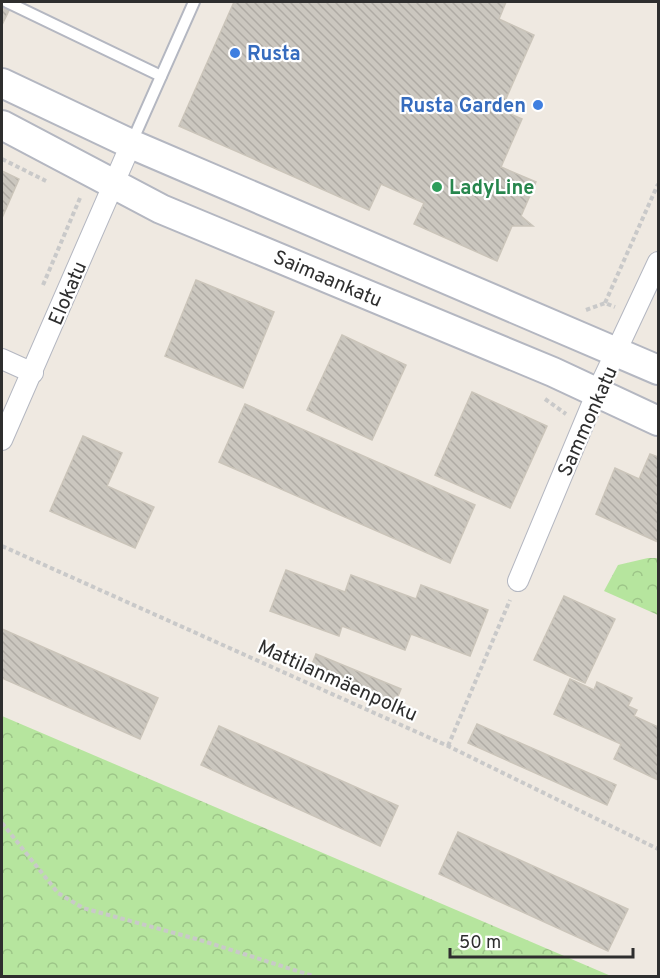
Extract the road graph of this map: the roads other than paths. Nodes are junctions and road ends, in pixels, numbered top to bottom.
1 (7, 2) edge
2 (194, 2) edge
3 (161, 76) junction
4 (2, 83) edge
5 (2, 125) edge
6 (131, 144) junction
7 (113, 183) junction
8 (658, 262) edge
9 (618, 352) junction
10 (2, 359) edge
11 (658, 370) edge
12 (33, 373) junction
13 (597, 392) junction
14 (658, 421) edge
15 (2, 440) edge
16 (518, 581) road end

1 - 3 lane
2 - 3 lane
3 - 6 lane
4 - 6 main road
5 - 7 main road, Saimaankatu
6 - 7 street, Elokatu
6 - 9 main road
7 - 12 street, Elokatu
7 - 13 main road, Saimaankatu
8 - 9 street, Sammonkatu
9 - 11 main road
9 - 13 street, Sammonkatu
10 - 12 street
12 - 15 street, Elokatu
13 - 14 main road, Saimaankatu
13 - 16 street, Sammonkatu

